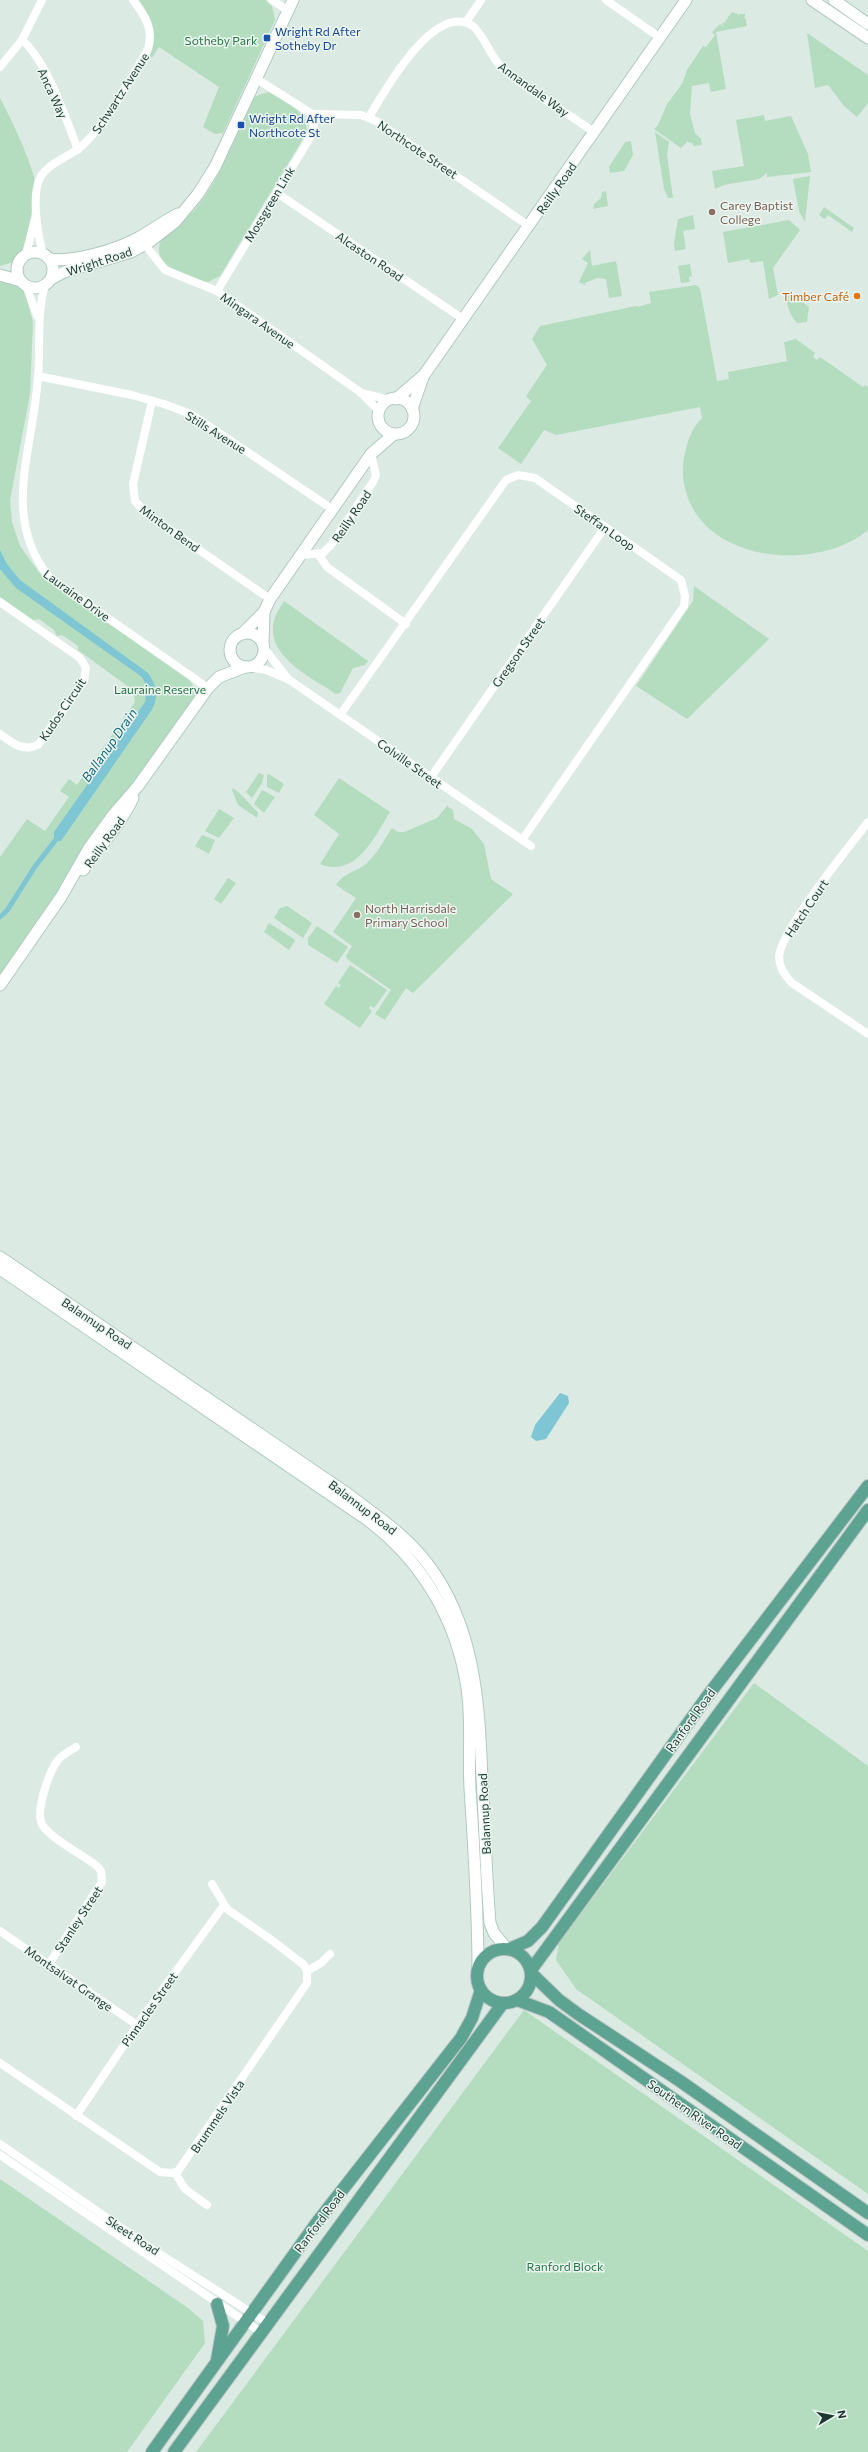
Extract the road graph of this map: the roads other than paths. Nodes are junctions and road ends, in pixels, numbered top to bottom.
1 (42, 0) edge
2 (133, 0) edge
3 (272, 0) edge
4 (481, 0) edge
5 (606, 0) edge
6 (686, 0) edge
7 (812, 0) edge
8 (834, 0) edge
9 (290, 5) edge
10 (466, 22) junction
11 (868, 24) edge
12 (659, 37) junction
13 (868, 38) edge
14 (22, 40) junction
15 (0, 67) edge
16 (255, 78) junction
17 (316, 115) junction
18 (369, 117) junction
19 (594, 132) junction
20 (78, 150) junction
21 (277, 193) junction
22 (36, 213) junction
23 (529, 226) junction
24 (142, 241) junction
25 (26, 254) junction
26 (47, 256) junction
27 (18, 264) junction
28 (0, 271) edge
29 (0, 275) edge
30 (48, 282) junction
31 (24, 283) junction
32 (217, 291) junction
33 (38, 319) junction
34 (463, 320) junction
35 (424, 375) junction
36 (38, 376) junction
37 (360, 392) junction
38 (393, 399) junction
39 (152, 400) junction
40 (412, 409) junction
41 (379, 411) junction
42 (381, 427) junction
43 (394, 434) junction
44 (372, 453) junction
45 (332, 510) junction
46 (605, 527) junction
47 (319, 555) junction
48 (301, 556) junction
49 (270, 599) junction
50 (0, 602) edge
51 (264, 612) junction
52 (406, 624) junction
53 (242, 634) junction
54 (264, 646) junction
55 (230, 651) junction
56 (247, 667) junction
57 (219, 677) junction
58 (288, 679) junction
59 (208, 688) junction
60 (340, 715) junction
61 (0, 734) edge
62 (430, 777) junction
63 (868, 822) edge
64 (522, 840) junction
65 (531, 846) dead end
66 (0, 985) edge
67 (868, 1034) edge
68 (0, 1258) edge
69 (0, 1269) edge
70 (325, 1484) junction
71 (868, 1486) edge
72 (868, 1510) edge
73 (76, 1747) dead end
74 (212, 1884) dead end
75 (224, 1905) junction
76 (0, 1930) edge
77 (508, 1949) junction
78 (330, 1954) dead end
79 (49, 1964) junction
80 (478, 1969) junction
81 (307, 1971) junction
82 (531, 1971) junction
83 (481, 1990) junction
84 (517, 2000) junction
85 (503, 2003) junction
86 (137, 2025) junction
87 (0, 2063) edge
88 (76, 2116) junction
89 (0, 2144) edge
90 (0, 2155) edge
91 (175, 2173) junction
92 (208, 2205) dead end
93 (868, 2213) edge
94 (868, 2235) edge
95 (217, 2304) junction
96 (248, 2317) junction
97 (266, 2328) junction
98 (217, 2361) junction
99 (152, 2452) edge
100 (174, 2452) edge

1 - 14 street
2 - 20 street, Schwartz Avenue
3 - 9 street
4 - 10 street
5 - 12 street
6 - 12 street, Reilly Road
7 - 13 street
8 - 11 street
9 - 16 street, Wright Road
10 - 18 street
10 - 19 street, Annandale Way
12 - 19 street, Reilly Road
14 - 15 street
14 - 20 street, Anca Way
16 - 17 street, Northcote Street
16 - 24 street, Wright Road
17 - 18 street, Northcote Street
17 - 21 street, Mossgreen Link
18 - 23 street, Northcote Street
19 - 23 street, Reilly Road
20 - 22 street, Schwartz Avenue
21 - 32 street, Mossgreen Link
21 - 34 street, Alcaston Road
22 - 25 street, Schwartz Avenue
22 - 26 street, Schwartz Avenue
23 - 34 street, Reilly Road
24 - 26 street, Wright Road
24 - 30 street, Wright Road
24 - 32 street, Mingara Avenue
25 - 26 street
25 - 27 street
26 - 30 street
27 - 28 street
27 - 31 street
29 - 31 street
30 - 31 street
30 - 33 street, Lauraine Drive
31 - 33 street, Lauraine Drive
32 - 37 street, Mingara Avenue
33 - 36 street, Lauraine Drive
34 - 35 street, Reilly Road
35 - 38 street, Reilly Road
35 - 40 street, Reilly Road
36 - 39 street, Stills Avenue
36 - 59 street, Lauraine Drive
37 - 38 street, Mingara Avenue
37 - 41 street, Mingara Avenue
38 - 40 street
38 - 41 street
39 - 45 street, Stills Avenue
39 - 49 street, Minton Bend
40 - 43 street
41 - 42 street
42 - 43 street
42 - 44 street, Reilly Road
43 - 44 street, Reilly Road
44 - 45 street, Reilly Road
44 - 47 street, Reilly Road
45 - 48 street, Reilly Road
46 - 52 street, Steffan Loop
46 - 62 street, Gregson Street
46 - 64 street, Steffan Loop
47 - 48 street
47 - 52 street
48 - 49 street, Reilly Road
49 - 51 street, Reilly Road
50 - 61 street, Kudos Circuit
51 - 53 street, Reilly Road
51 - 54 street, Reilly Road
52 - 60 street, Steffan Loop
53 - 54 street
53 - 55 street
54 - 56 street
54 - 58 street, Colville Street
55 - 56 street
55 - 57 street, Reilly Road
56 - 57 street, Reilly Road
56 - 58 street, Colville Street
57 - 59 street, Reilly Road
58 - 60 street, Colville Street
59 - 66 street, Reilly Road
60 - 62 street, Colville Street
62 - 64 street, Colville Street
63 - 67 street, Hatch Court
64 - 65 street, Colville Street
68 - 70 street, Balannup Road
69 - 70 street, Balannup Road
70 - 77 street, Balannup Road
70 - 80 street, Balannup Road
71 - 77 main road, Ranford Road
72 - 82 main road, Ranford Road
73 - 79 street, Stanley Street
74 - 75 street
75 - 81 street
75 - 86 street, Pinnacles Street
76 - 79 street, Montsalvat Grange
77 - 80 main road
77 - 82 main road
78 - 81 street
79 - 86 street, Montsalvat Grange
80 - 83 main road
81 - 91 street, Brummels Vista
82 - 84 main road
82 - 93 main road, Southern River Road
83 - 85 main road
83 - 96 main road, Ranford Road
84 - 85 main road
84 - 94 main road, Southern River Road
85 - 97 main road, Ranford Road
86 - 88 street, Pinnacles Street
87 - 88 street
88 - 91 street
89 - 96 street, Skeet Road
90 - 95 street, Skeet Road
91 - 92 street
95 - 96 street, Skeet Road
95 - 98 main road
96 - 97 street, Skeet Road
96 - 97 street, Skeet Road
96 - 98 main road, Ranford Road
97 - 100 main road, Ranford Road
98 - 99 main road, Ranford Road

